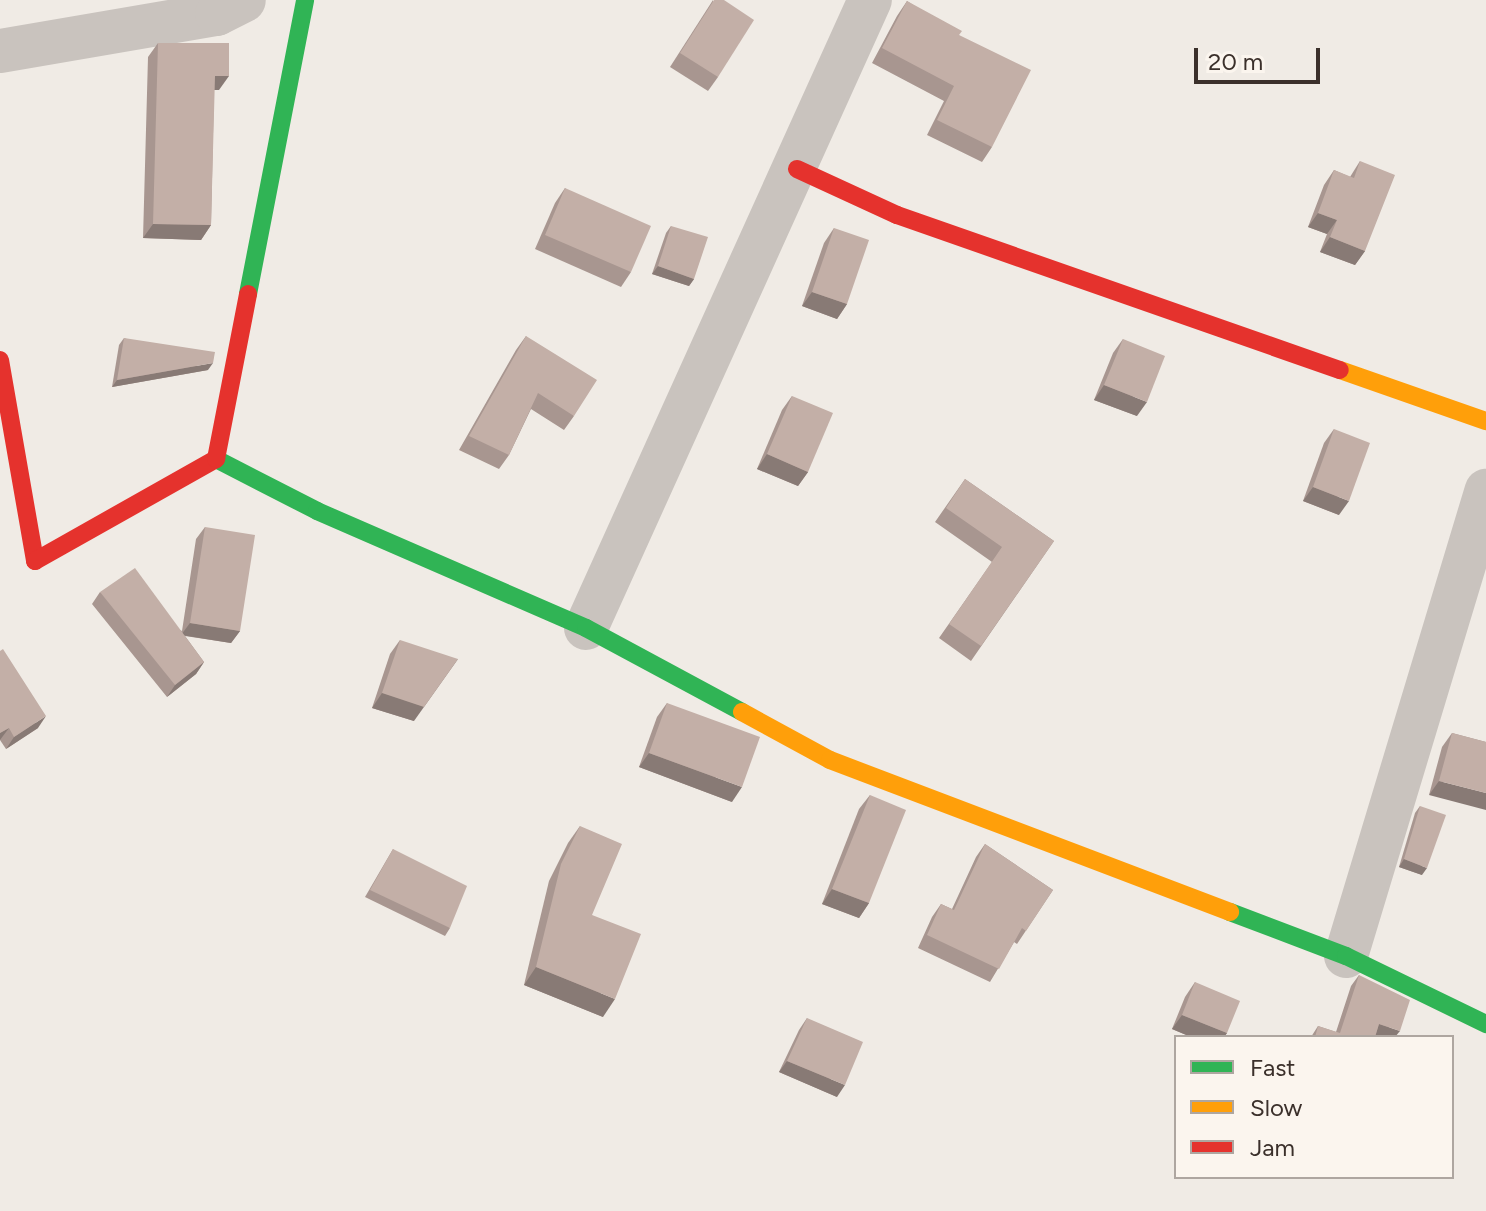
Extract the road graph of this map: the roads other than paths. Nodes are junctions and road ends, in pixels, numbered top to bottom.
1 (244, 0) edge
2 (305, 0) edge
3 (870, 0) edge
4 (0, 51) edge
5 (797, 169) junction
6 (0, 360) edge
7 (1486, 421) edge
8 (216, 459) junction
9 (1486, 491) edge
10 (586, 628) junction
11 (1346, 956) junction
12 (1486, 1024) edge

1 - 4 street
2 - 8 street
3 - 5 street
5 - 7 street
5 - 10 street
6 - 8 street
8 - 10 street
9 - 11 street
10 - 11 street
11 - 12 street

